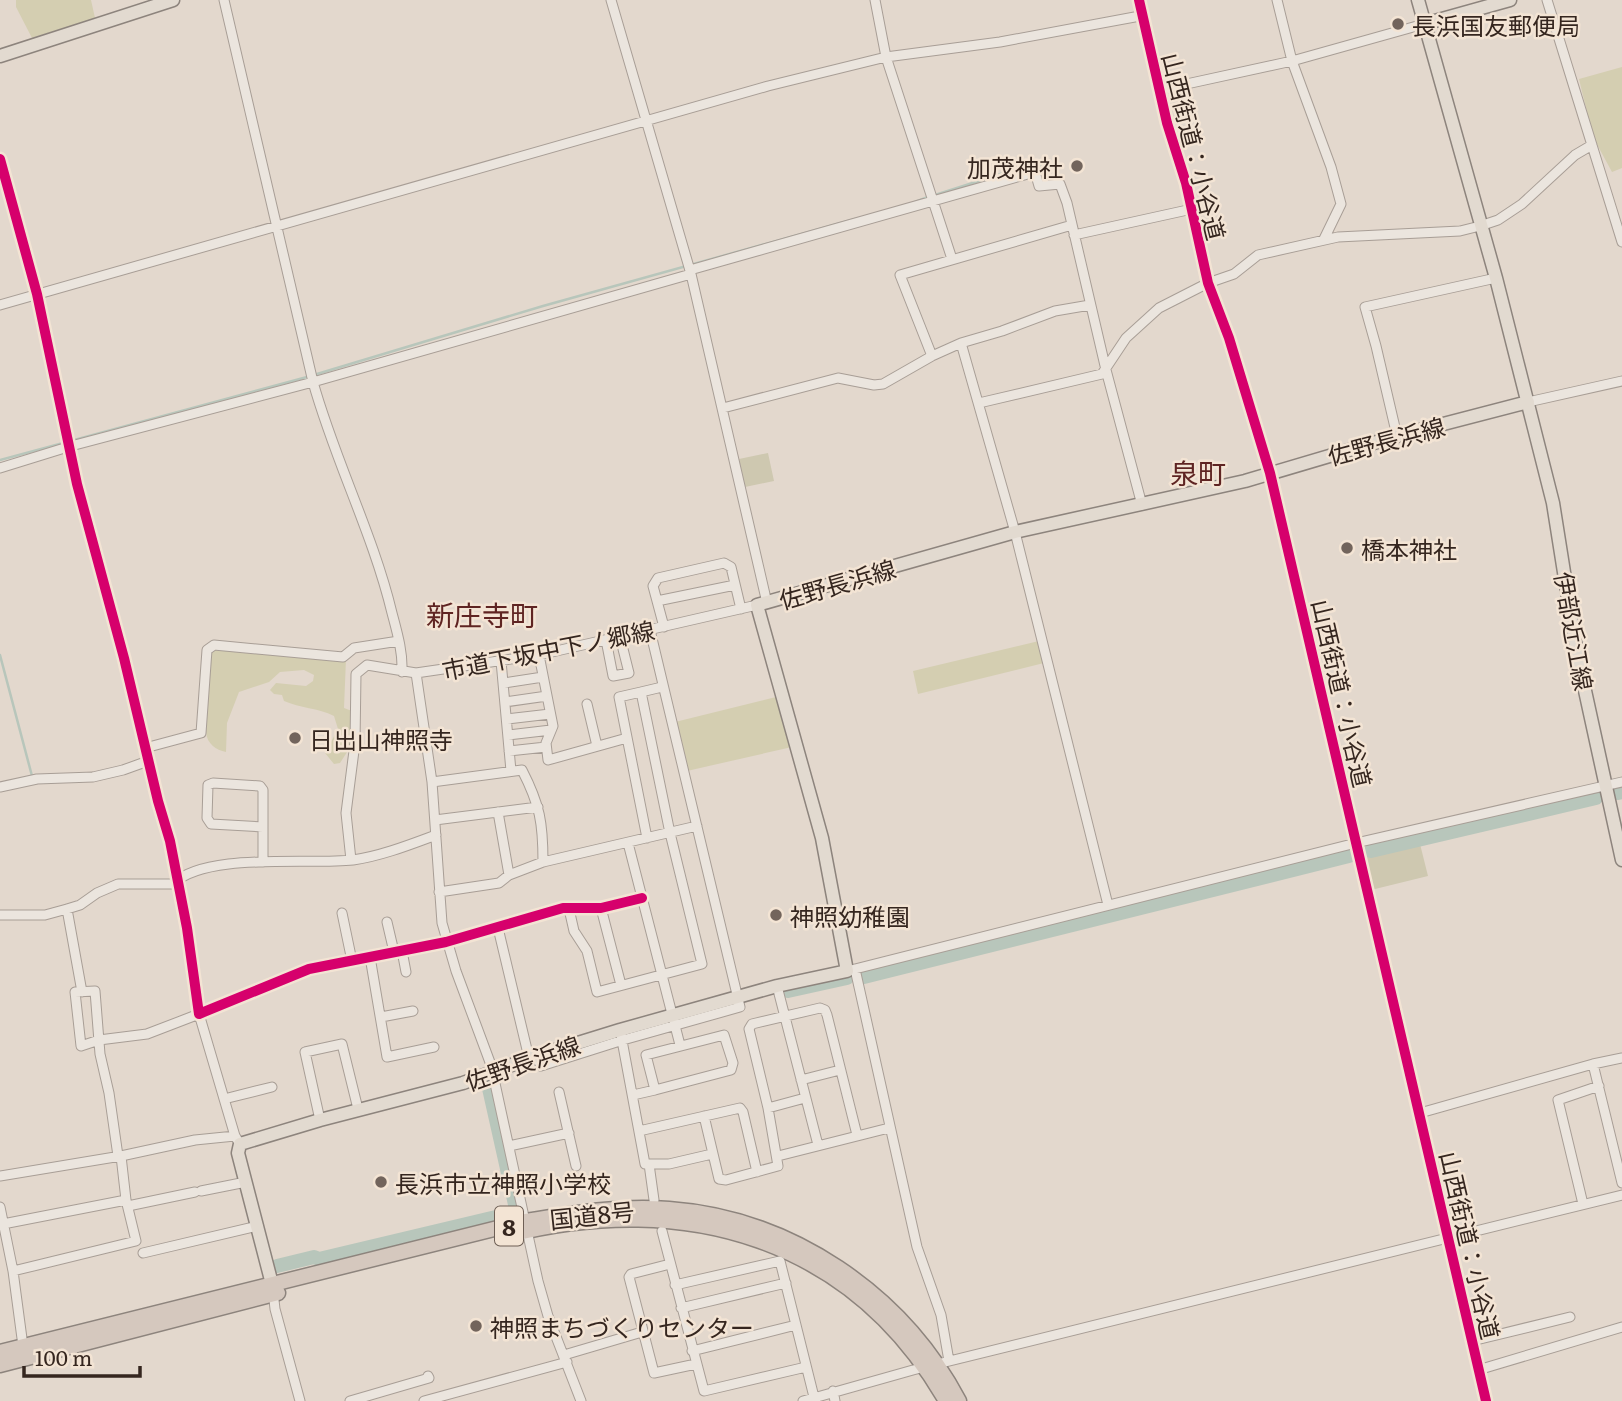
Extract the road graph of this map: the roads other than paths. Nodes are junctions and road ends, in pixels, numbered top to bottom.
1 (173, 0) edge
2 (224, 0) edge
3 (611, 0) edge
4 (875, 0) edge
5 (1139, 0) edge
6 (1277, 0) edge
7 (1418, 0) edge
8 (1510, 0) edge
9 (1547, 0) edge
10 (1140, 16) junction
11 (1424, 24) junction
12 (0, 56) edge
13 (886, 57) junction
14 (1292, 61) junction
15 (1159, 90) junction
16 (646, 120) junction
17 (1592, 145) junction
18 (0, 159) edge
19 (933, 202) junction
20 (1192, 209) junction
21 (277, 225) junction
22 (1480, 226) junction
23 (1073, 230) junction
24 (1324, 239) junction
25 (1622, 242) edge
26 (952, 258) junction
27 (689, 268) junction
28 (1496, 278) junction
29 (1208, 283) junction
30 (37, 294) junction
31 (0, 305) edge
32 (1090, 305) junction
33 (961, 342) junction
34 (932, 356) junction
35 (1106, 370) junction
36 (312, 377) junction
37 (1622, 381) edge
38 (1528, 402) junction
39 (979, 403) junction
40 (723, 408) junction
41 (1397, 436) junction
42 (71, 446) junction
43 (0, 468) edge
44 (1270, 473) junction
45 (1142, 505) junction
46 (1015, 532) junction
47 (735, 585) junction
48 (657, 601) junction
49 (762, 604) junction
50 (741, 609) junction
51 (664, 627) junction
52 (650, 630) junction
53 (620, 637) junction
54 (606, 640) junction
55 (399, 641) junction
56 (539, 655) junction
57 (501, 661) junction
58 (402, 672) junction
59 (416, 673) junction
60 (543, 677) junction
61 (504, 683) junction
62 (662, 687) junction
63 (641, 692) junction
64 (547, 696) junction
65 (505, 702) junction
66 (587, 704) dead end
67 (550, 714) junction
68 (506, 719) junction
69 (551, 730) junction
70 (508, 735) junction
71 (627, 738) junction
72 (546, 747) junction
73 (597, 747) junction
74 (145, 748) junction
75 (509, 751) junction
76 (148, 761) junction
77 (511, 771) junction
78 (432, 782) junction
79 (1622, 782) edge
80 (1605, 785) junction
81 (0, 788) edge
82 (538, 807) junction
83 (498, 812) junction
84 (435, 820) junction
85 (697, 826) junction
86 (263, 827) junction
87 (670, 832) junction
88 (436, 835) junction
89 (647, 838) junction
90 (628, 843) junction
91 (1356, 843) junction
92 (351, 860) junction
93 (1622, 860) edge
94 (263, 862) junction
95 (543, 862) junction
96 (509, 875) junction
97 (177, 879) junction
98 (439, 892) junction
99 (642, 898) junction
100 (1108, 905) junction
101 (601, 908) junction
102 (67, 909) junction
103 (569, 909) junction
104 (342, 913) dead end
105 (0, 915) edge
106 (387, 922) dead end
107 (498, 928) junction
108 (446, 942) junction
109 (398, 951) junction
110 (369, 957) junction
111 (352, 961) junction
112 (851, 970) junction
113 (406, 971) dead end
114 (661, 975) junction
115 (621, 985) junction
116 (777, 986) junction
117 (82, 992) junction
118 (739, 1002) junction
119 (413, 1011) dead end
120 (199, 1014) junction
121 (785, 1016) junction
122 (381, 1017) junction
123 (673, 1021) junction
124 (621, 1035) junction
125 (99, 1040) junction
126 (680, 1045) junction
127 (433, 1046) dead end
128 (1622, 1058) edge
129 (536, 1059) junction
130 (1593, 1064) junction
131 (840, 1070) junction
132 (492, 1073) junction
133 (801, 1080) junction
134 (1599, 1086) junction
135 (272, 1087) dead end
136 (654, 1090) junction
137 (559, 1093) dead end
138 (633, 1095) junction
139 (805, 1098) junction
140 (225, 1099) junction
141 (768, 1108) junction
142 (358, 1110) junction
143 (1420, 1113) junction
144 (704, 1116) junction
145 (320, 1120) junction
146 (889, 1128) junction
147 (639, 1131) junction
148 (569, 1133) junction
149 (857, 1135) junction
150 (238, 1140) junction
151 (818, 1145) junction
152 (509, 1146) junction
153 (712, 1154) junction
154 (119, 1156) junction
155 (778, 1156) junction
156 (649, 1164) junction
157 (576, 1166) dead end
158 (757, 1172) junction
159 (0, 1176) edge
160 (246, 1182) junction
161 (1622, 1183) edge
162 (1622, 1195) edge
163 (654, 1200) dead end
164 (127, 1203) junction
165 (1583, 1204) junction
166 (0, 1207) edge
167 (3, 1224) junction
168 (258, 1226) junction
169 (527, 1226) junction
170 (662, 1231) dead end
171 (1447, 1238) junction
172 (143, 1253) dead end
173 (5, 1256) edge
174 (670, 1264) junction
175 (13, 1271) junction
176 (786, 1283) junction
177 (675, 1285) junction
178 (273, 1289) junction
179 (681, 1308) junction
180 (1570, 1317) dead end
181 (796, 1325) junction
182 (1622, 1327) edge
183 (642, 1332) junction
184 (1472, 1341) junction
185 (23, 1346) junction
186 (692, 1351) junction
187 (0, 1352) edge
188 (566, 1359) junction
189 (696, 1364) junction
190 (937, 1364) junction
191 (0, 1365) edge
192 (806, 1367) junction
193 (1478, 1370) junction
194 (428, 1376) dead end
195 (833, 1391) junction
196 (814, 1397) junction
197 (365, 1399) edge
198 (300, 1401) edge
199 (350, 1401) edge
200 (424, 1401) edge
201 (581, 1401) edge
202 (803, 1401) edge
203 (835, 1401) edge
204 (946, 1401) edge
205 (959, 1401) edge
206 (1486, 1401) edge

1 - 12 main road
2 - 21 street
3 - 16 street
4 - 13 street
5 - 10 street, 山西街道：小谷道
6 - 14 street
7 - 11 main road
8 - 11 main road
9 - 17 street
10 - 13 street
10 - 15 street, 山西街道：小谷道
11 - 14 street
11 - 22 main road
13 - 16 street
13 - 19 street
14 - 15 street
14 - 24 street
15 - 20 street, 山西街道：小谷道
16 - 21 street
16 - 27 street
17 - 22 street
17 - 25 street
18 - 30 street
19 - 23 street
19 - 26 street
19 - 27 street
20 - 23 street
20 - 29 street, 山西街道：小谷道
21 - 30 street
21 - 36 street
22 - 24 street
22 - 28 main road
23 - 26 street
23 - 32 street
24 - 29 street
26 - 34 street
27 - 36 street
27 - 40 street
28 - 38 main road
28 - 41 street
29 - 35 street
29 - 44 street, 山西街道：小谷道
30 - 31 street
30 - 42 street
32 - 33 street
32 - 35 street
33 - 34 street
33 - 39 street
34 - 40 street
35 - 39 street
35 - 45 street
36 - 42 street
36 - 55 street
37 - 38 street
38 - 41 main road, 佐野長浜線
38 - 80 main road, 伊部近江線
39 - 46 street
40 - 49 street
41 - 44 main road, 佐野長浜線
42 - 43 street
42 - 74 street
44 - 45 main road, 佐野長浜線
44 - 91 street, 山西街道：小谷道
45 - 46 main road, 佐野長浜線
46 - 49 main road, 佐野長浜線
46 - 100 street
47 - 48 street
47 - 48 street
47 - 50 street
48 - 51 street
49 - 50 street, 市道下坂中下ノ郷線
49 - 112 main road, 佐野長浜線
50 - 51 street, 市道下坂中下ノ郷線
51 - 52 street, 市道下坂中下ノ郷線
52 - 53 street, 市道下坂中下ノ郷線
52 - 62 street
53 - 54 street, 市道下坂中下ノ郷線
53 - 54 street
54 - 56 street, 市道下坂中下ノ郷線
55 - 58 street
55 - 74 street
56 - 57 street, 市道下坂中下ノ郷線
56 - 60 street
57 - 59 street, 市道下坂中下ノ郷線
57 - 61 street
58 - 59 street
58 - 92 street
59 - 78 street, 市道下坂中下ノ郷線
60 - 61 street
60 - 64 street
61 - 65 street
62 - 63 street
62 - 85 street
63 - 71 street
63 - 87 street
64 - 65 street
64 - 67 street
65 - 68 street
66 - 73 street
67 - 68 street
67 - 69 street
68 - 70 street
69 - 70 street
69 - 72 street
70 - 75 street
71 - 73 street
71 - 89 street
72 - 73 street
72 - 75 street
74 - 76 street
75 - 77 street
76 - 81 street
76 - 97 street
77 - 78 street
77 - 82 street
78 - 84 street, 市道下坂中下ノ郷線
79 - 80 street
80 - 91 street
80 - 93 main road, 伊部近江線
82 - 83 street
82 - 95 street
83 - 84 street
83 - 96 street
84 - 88 street, 市道下坂中下ノ郷線
85 - 87 street
85 - 118 street
86 - 86 street
86 - 94 street
87 - 89 street
87 - 114 street
88 - 92 street
88 - 98 street, 市道下坂中下ノ郷線
89 - 90 street
90 - 95 street
90 - 99 street
91 - 100 street
91 - 143 street, 山西街道：小谷道
92 - 94 street
94 - 97 street
95 - 96 street
96 - 98 street
97 - 102 street
97 - 120 street
98 - 108 street, 市道下坂中下ノ郷線
99 - 101 street
99 - 114 street
100 - 112 street
101 - 103 street
101 - 115 street
102 - 105 street
102 - 117 street
103 - 107 street
103 - 115 street
104 - 111 street
106 - 109 street
107 - 108 street
107 - 129 street
108 - 109 street
108 - 132 street, 市道下坂中下ノ郷線
109 - 110 street
109 - 113 street
110 - 111 street
110 - 122 street
111 - 120 street
112 - 116 main road, 佐野長浜線
112 - 146 street
114 - 115 street
114 - 123 street
116 - 118 main road, 佐野長浜線
116 - 121 street
117 - 125 street
117 - 125 street
118 - 123 main road, 佐野長浜線
119 - 122 street
120 - 125 street
120 - 140 street
121 - 131 street
121 - 133 street
121 - 141 street
122 - 127 street
123 - 124 main road, 佐野長浜線
123 - 126 street
124 - 129 main road, 佐野長浜線
124 - 138 street
125 - 154 street
126 - 136 street
126 - 136 street
128 - 130 street
129 - 132 main road, 佐野長浜線
130 - 134 street
130 - 143 street
131 - 133 street
131 - 149 street
132 - 142 main road, 佐野長浜線
132 - 152 street, 市道下坂中下ノ郷線
133 - 139 street
134 - 161 street
134 - 165 street
135 - 140 street
136 - 138 street
137 - 148 street
138 - 147 street
139 - 141 street
139 - 151 street
140 - 150 street
141 - 155 street
142 - 145 main road, 佐野長浜線
142 - 145 street
143 - 171 street, 山西街道：小谷道
144 - 147 street
144 - 153 street
144 - 158 street
145 - 150 main road, 佐野長浜線
146 - 149 street
146 - 190 street
147 - 156 street
148 - 152 street
148 - 157 street
149 - 151 street
150 - 154 street
150 - 160 main road
151 - 155 street
152 - 169 street, 市道下坂中下ノ郷線
153 - 156 street
153 - 158 street
154 - 159 street
154 - 164 street
155 - 158 street
156 - 163 street
160 - 164 street
160 - 168 main road
162 - 165 street
164 - 167 street
164 - 175 street
165 - 171 street
166 - 167 street
167 - 173 street
168 - 172 street
168 - 178 main road
169 - 178 highway, 国道8号 / 8
169 - 188 street, 市道下坂中下ノ郷線
169 - 190 highway, 国道8号 / 8
170 - 174 street
171 - 184 street, 山西街道：小谷道
171 - 190 street
173 - 175 street
174 - 177 street
174 - 183 street
175 - 185 street
176 - 177 street
176 - 179 street
176 - 181 street
177 - 179 street
178 - 185 highway, 国道8号 / 8
178 - 191 highway, 国道8号 / 8
178 - 198 street
179 - 186 street
180 - 184 street
181 - 186 street
181 - 192 street
182 - 193 street
183 - 188 street
183 - 189 street
184 - 193 street, 山西街道：小谷道
185 - 187 highway, 国道8号 / 8
186 - 189 street
188 - 200 street
188 - 201 street, 市道下坂中下ノ郷線
189 - 192 street
190 - 195 street
190 - 204 highway, 国道8号 / 8
190 - 205 highway, 国道8号 / 8
192 - 196 street
193 - 206 street, 山西街道：小谷道
194 - 197 street
195 - 196 street
195 - 203 street
196 - 202 street
197 - 199 street

